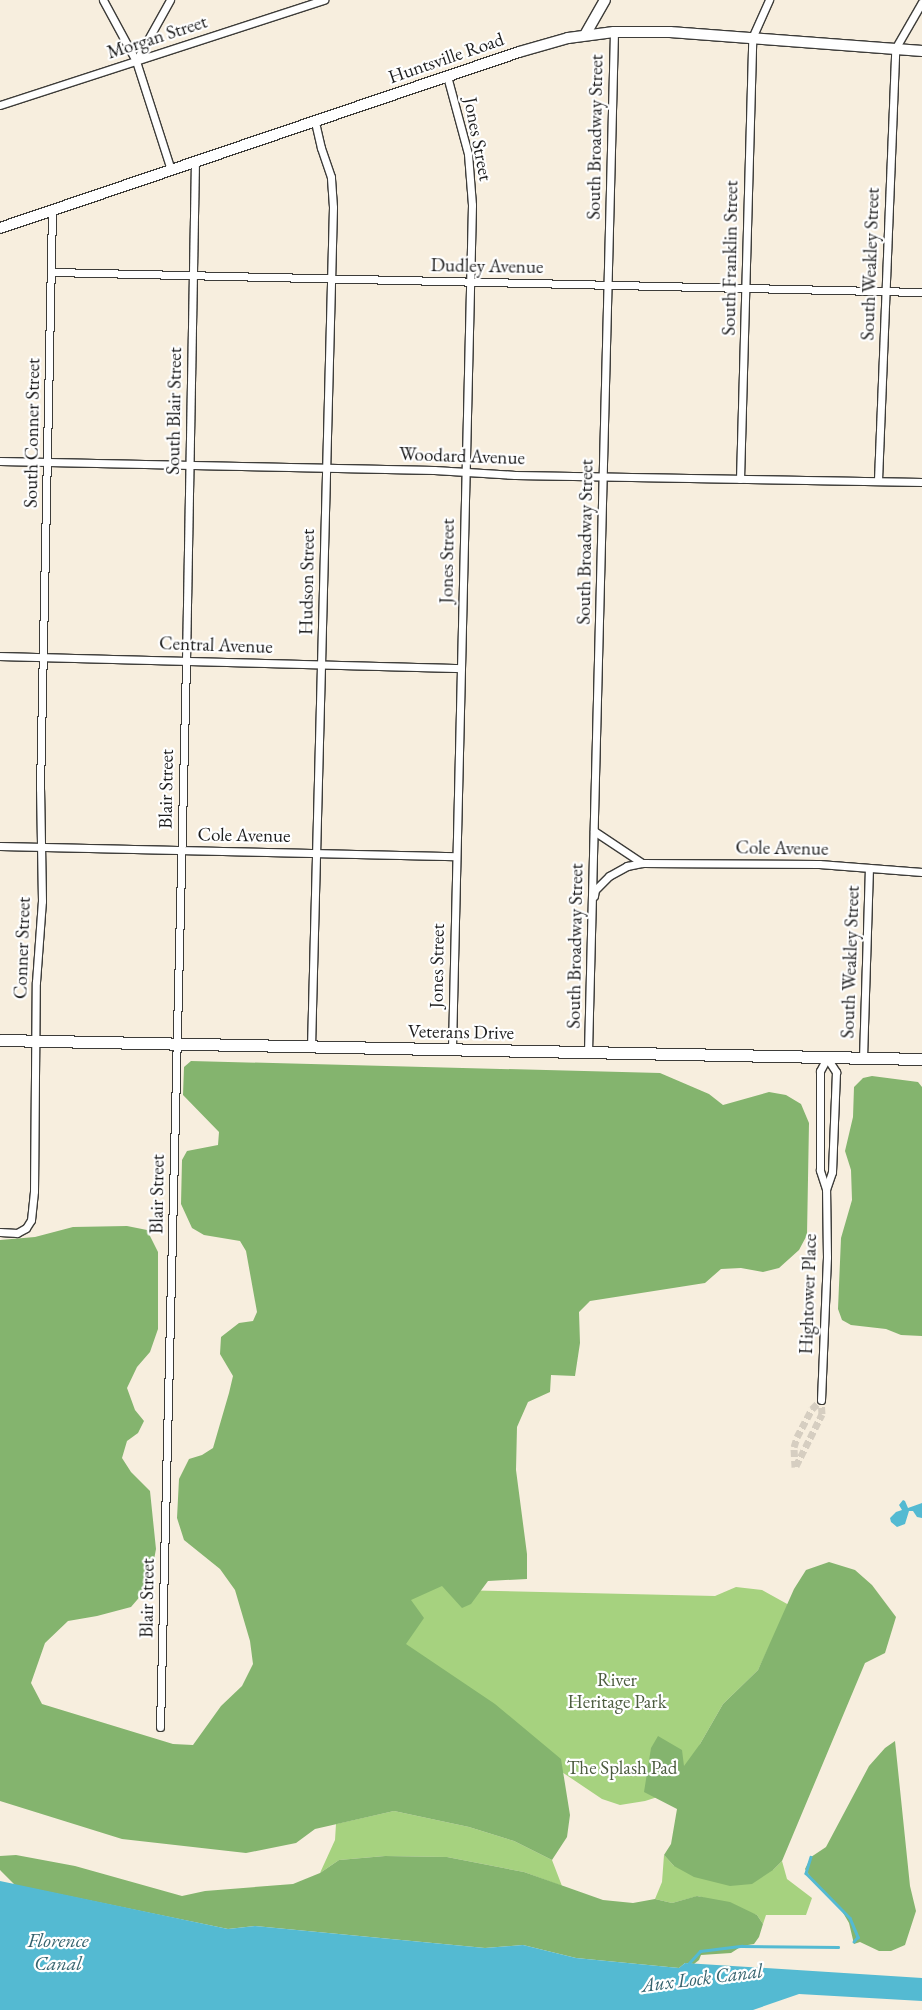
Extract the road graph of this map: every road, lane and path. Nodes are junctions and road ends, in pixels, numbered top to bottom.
1 (103, 0) edge
2 (170, 0) edge
3 (324, 0) edge
4 (605, 0) edge
5 (769, 0) edge
6 (922, 2) edge
7 (309, 3) edge
8 (614, 32) junction
9 (585, 35) junction
10 (752, 38) junction
11 (895, 48) junction
12 (922, 51) edge
13 (136, 61) junction
14 (447, 76) junction
15 (0, 105) edge
16 (315, 121) junction
17 (195, 161) junction
18 (171, 170) junction
19 (52, 210) junction
20 (0, 228) edge
21 (52, 272) junction
22 (193, 275) junction
23 (331, 278) junction
24 (470, 282) junction
25 (608, 285) junction
26 (745, 288) junction
27 (886, 292) junction
28 (922, 292) edge
29 (0, 461) edge
30 (48, 462) junction
31 (189, 465) junction
32 (326, 469) junction
33 (466, 471) junction
34 (603, 476) junction
35 (740, 479) junction
36 (878, 480) junction
37 (922, 482) edge
38 (0, 656) edge
39 (43, 657) junction
40 (186, 661) junction
41 (321, 664) junction
42 (461, 668) junction
43 (594, 831) junction
44 (0, 846) edge
45 (40, 847) junction
46 (181, 850) junction
47 (316, 853) junction
48 (456, 856) junction
49 (642, 863) junction
50 (869, 868) junction
51 (922, 872) edge
52 (592, 904) junction
53 (0, 1040) edge
54 (35, 1040) junction
55 (176, 1043) junction
56 (311, 1047) junction
57 (452, 1049) junction
58 (588, 1052) junction
59 (827, 1058) junction
60 (863, 1058) junction
61 (922, 1058) edge
62 (826, 1189) junction
63 (0, 1232) edge
64 (820, 1400) dead end
65 (160, 1727) dead end

1 - 13 street
2 - 13 street
3 - 7 street, Morgan Street
4 - 9 main road
5 - 10 street
6 - 11 street
7 - 13 street, Morgan Street
8 - 9 main road, Huntsville Road
8 - 10 main road, Huntsville Road
8 - 25 street, South Broadway Street
9 - 14 main road, Huntsville Road
10 - 11 main road, Huntsville Road
10 - 26 street, South Franklin Street
11 - 12 main road, Huntsville Road
11 - 27 street, South Weakley Street
13 - 15 street, Morgan Street
13 - 18 street
14 - 16 main road, Huntsville Road
14 - 24 street, Jones Street
16 - 17 main road, Huntsville Road
16 - 23 street, Hudson Street
17 - 18 main road, Huntsville Road
17 - 22 street, South Blair Street
18 - 19 main road, Huntsville Road
19 - 20 main road, Huntsville Road
19 - 21 street, South Conner Street
21 - 22 street, Dudley Avenue
21 - 30 street, South Conner Street
22 - 23 street, Dudley Avenue
22 - 31 street, South Blair Street
23 - 24 street, Dudley Avenue
23 - 32 street, Hudson Street
24 - 25 street, Dudley Avenue
24 - 33 street, Jones Street
25 - 26 street, Dudley Avenue
25 - 34 street, South Broadway Street
26 - 27 street, Dudley Avenue
26 - 35 street, South Franklin Street
27 - 28 street, Dudley Avenue
27 - 36 street, South Weakley Street
29 - 30 street, Woodard Avenue
30 - 31 street, Woodard Avenue
30 - 39 street, South Conner Street
31 - 32 street, Woodard Avenue
31 - 40 street, South Blair Street
32 - 33 street, Woodard Avenue
32 - 41 street, Hudson Street
33 - 34 street, Woodard Avenue
33 - 42 street, Jones Street
34 - 35 street, Woodard Avenue
34 - 43 street, South Broadway Street
35 - 36 street, Woodard Avenue
36 - 37 street, Woodard Avenue
38 - 39 street, Central Avenue
39 - 40 street, Central Avenue
39 - 45 street, Conner Street
40 - 41 street, Central Avenue
40 - 46 street, Blair Street
41 - 42 street, Central Avenue
41 - 47 street, Hudson Street
42 - 48 street, Jones Street
43 - 49 street
43 - 52 street, South Broadway Street
44 - 45 street, Cole Avenue
45 - 46 street, Cole Avenue
45 - 54 street, Conner Street
46 - 47 street, Cole Avenue
46 - 55 street, Blair Street
47 - 48 street, Cole Avenue
47 - 56 street, Hudson Street
48 - 57 street, Jones Street
49 - 50 street, Cole Avenue
49 - 52 street, Cole Avenue
50 - 51 street, Cole Avenue
50 - 60 street, South Weakley Street
52 - 58 street, South Broadway Street
53 - 54 main road, Veterans Drive
54 - 55 main road, Veterans Drive
54 - 63 street, Conner Street
55 - 56 main road, Veterans Drive
55 - 65 street, Blair Street
56 - 57 main road, Veterans Drive
57 - 58 main road, Veterans Drive
58 - 59 main road, Veterans Drive
59 - 60 main road, Veterans Drive
59 - 62 street, Hightower Place
59 - 62 street, Hightower Place
60 - 61 main road, Veterans Drive
62 - 64 street, Hightower Place

